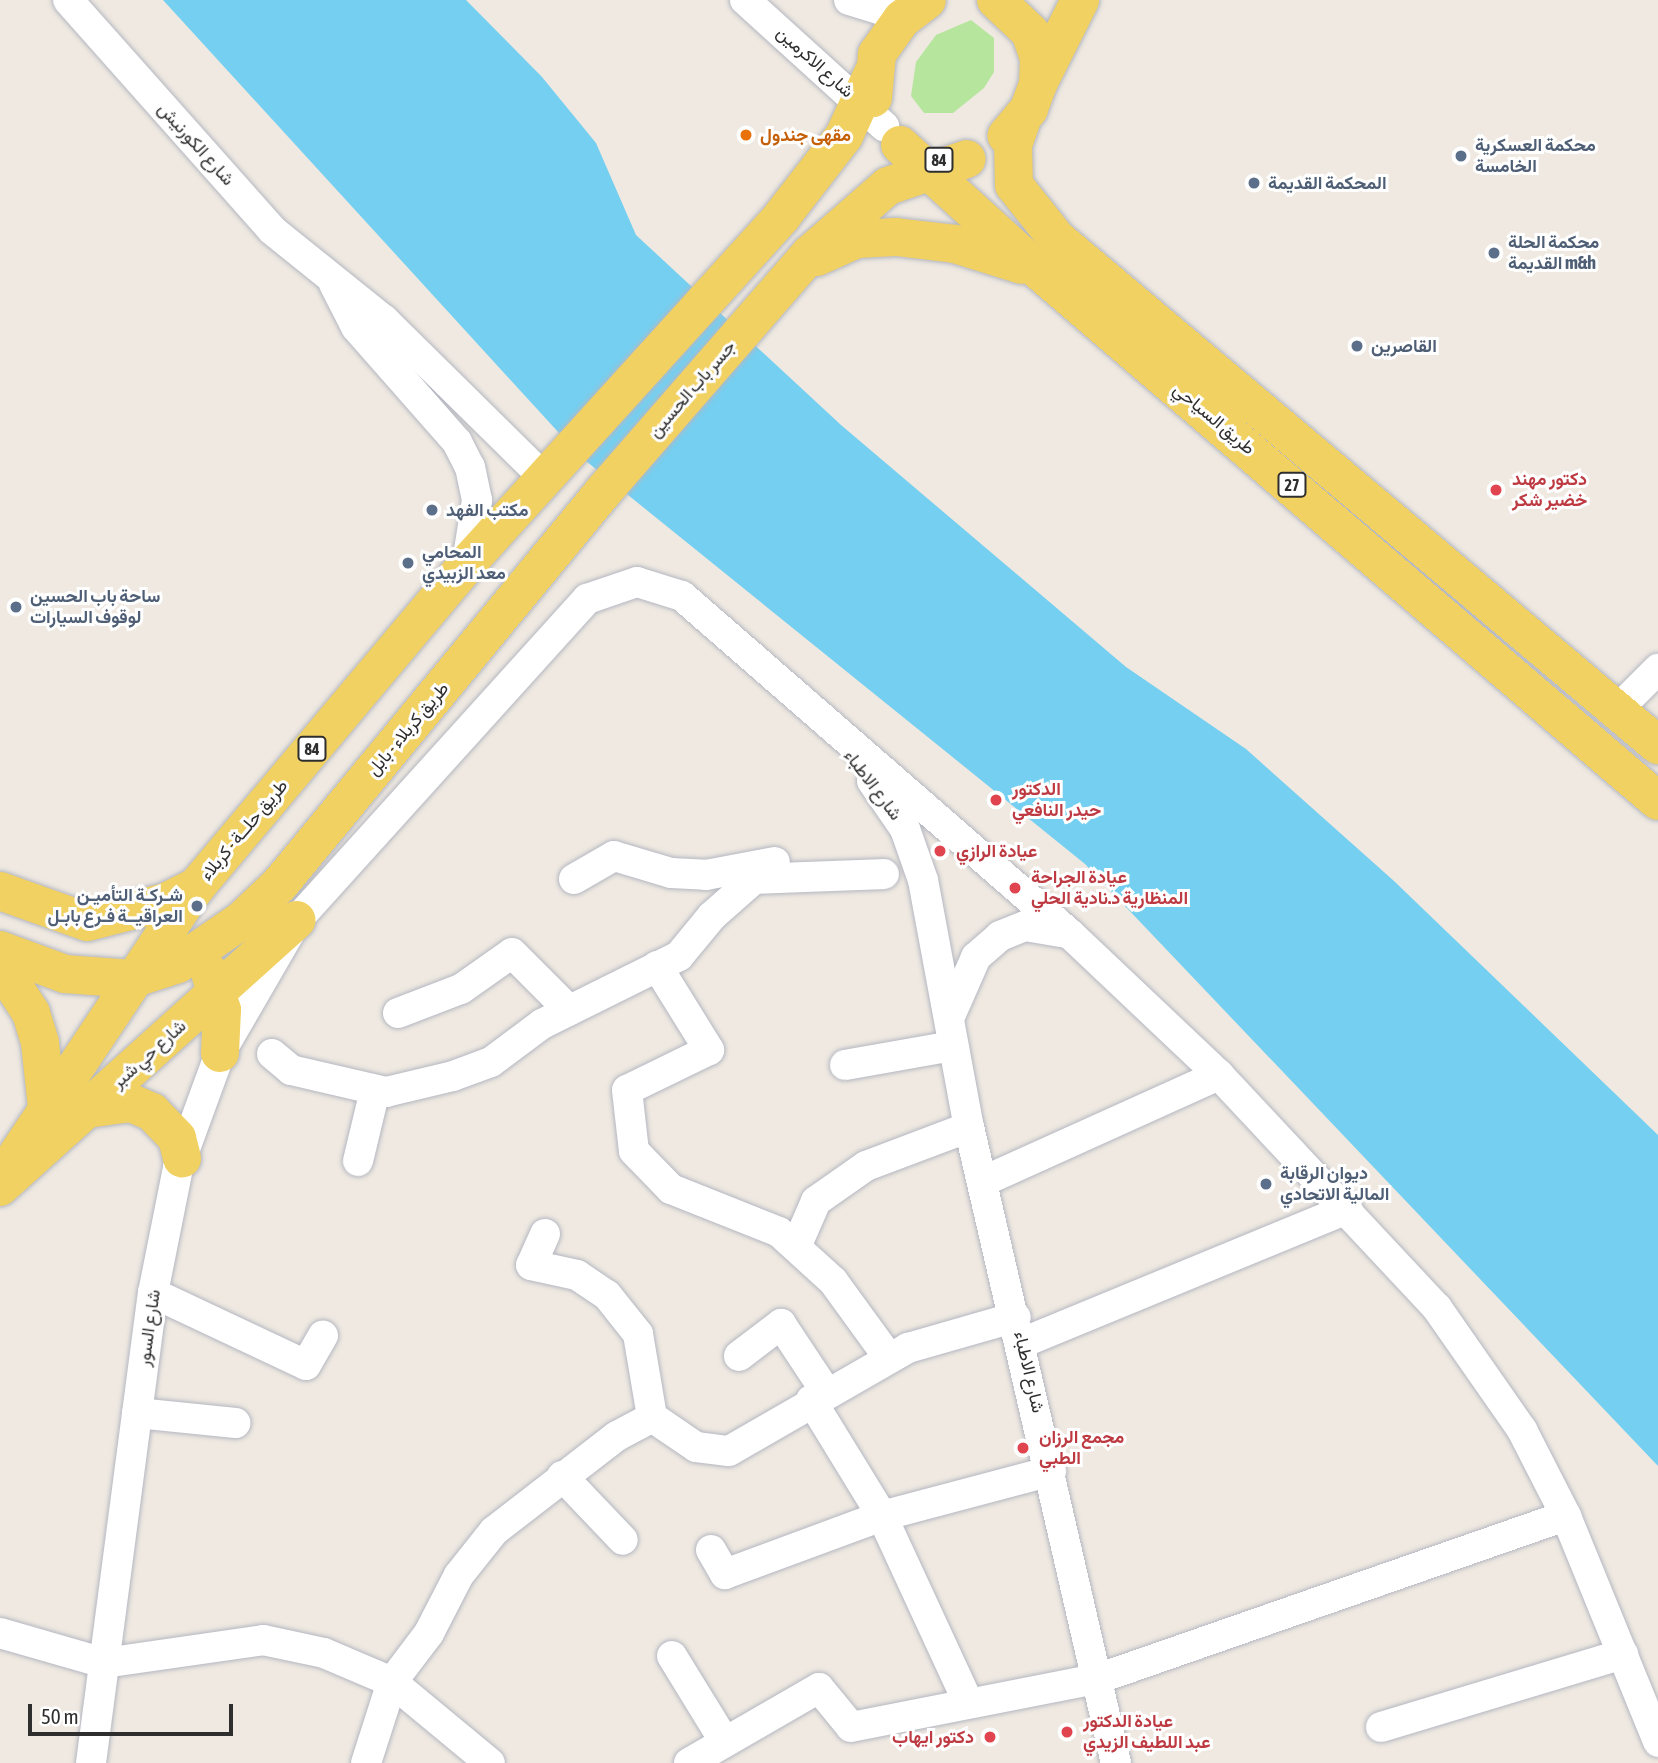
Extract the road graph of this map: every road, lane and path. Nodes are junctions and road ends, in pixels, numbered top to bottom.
1 (68, 0) edge
2 (745, 0) edge
3 (849, 0) edge
4 (996, 0) edge
5 (1080, 0) edge
6 (924, 1) edge
7 (1030, 100) junction
8 (889, 123) junction
9 (332, 280) junction
10 (784, 283) junction
11 (1057, 286) junction
12 (556, 469) junction
13 (603, 492) joint
14 (466, 565) junction
15 (1658, 669) edge
16 (1618, 709) junction
17 (822, 718) junction
18 (1658, 745) edge
19 (1658, 801) edge
20 (827, 873) junction
21 (884, 874) dead end
22 (574, 879) dead end
23 (197, 886) junction
24 (0, 891) edge
25 (242, 920) junction
26 (297, 920) junction
27 (87, 922) junction
28 (1069, 934) junction
29 (157, 942) junction
30 (0, 950) edge
31 (198, 950) junction
32 (0, 965) edge
33 (657, 966) junction
34 (132, 979) junction
35 (217, 992) junction
36 (569, 1010) junction
37 (398, 1013) dead end
38 (951, 1034) junction
39 (220, 1052) junction
40 (272, 1054) dead end
41 (845, 1065) dead end
42 (1219, 1075) junction
43 (375, 1090) junction
44 (47, 1107) junction
45 (87, 1109) junction
46 (969, 1127) junction
47 (182, 1158) junction
48 (358, 1161) dead end
49 (985, 1181) junction
50 (0, 1186) edge
51 (1347, 1209) junction
52 (545, 1234) dead end
53 (796, 1247) junction
54 (153, 1293) junction
55 (1019, 1330) junction
56 (323, 1336) dead end
57 (739, 1356) dead end
58 (889, 1358) junction
59 (819, 1396) junction
60 (137, 1413) junction
61 (652, 1417) junction
62 (235, 1423) dead end
63 (1051, 1471) junction
64 (562, 1476) junction
65 (882, 1516) junction
66 (1566, 1516) junction
67 (623, 1540) dead end
68 (710, 1550) dead end
69 (0, 1633) edge
70 (1623, 1654) junction
71 (673, 1656) dead end
72 (104, 1664) junction
73 (1100, 1678) junction
74 (392, 1682) junction
75 (967, 1700) junction
76 (1381, 1727) dead end
77 (725, 1742) junction
78 (1658, 1742) edge
79 (91, 1763) edge
80 (366, 1763) edge
81 (490, 1763) edge
82 (689, 1763) edge
83 (1116, 1763) edge

1 - 9 street, شارع الكورنيش
2 - 8 street, شارع الاكرمين
3 - 6 street
4 - 7 main road
5 - 7 main road, 84
6 - 8 main road, 84
7 - 8 main road, 84
7 - 16 main road, 27
8 - 10 main road, 84
8 - 11 main road, طريق السياحي / 27
8 - 12 main road, 84
9 - 12 street, شارع الكورنيش
9 - 14 street
10 - 11 main road
10 - 13 main road, جسر باب الحسين / 84
11 - 19 main road, طريق السياحي / 27
12 - 14 main road, طريق حلــة - كربلاء / 84
13 - 25 main road, طريق كربلاء - بابل / 84
14 - 23 main road, طريق حلــة - كربلاء / 84
15 - 16 street
16 - 18 main road, 27
17 - 26 street, شارع السور
17 - 28 street
17 - 38 street, شارع الاطباء
20 - 21 street
20 - 22 street
20 - 33 street
23 - 25 main road
23 - 27 main road, طريق حلــة - كربلاء / 84
23 - 29 main road
24 - 27 main road
25 - 26 main road
25 - 31 main road, طريق كربلاء - بابل / 84
26 - 31 main road
26 - 35 main road, شارع حي شبر
26 - 39 street, شارع السور
27 - 29 main road
28 - 38 street, شارع الاطباء
28 - 42 street
29 - 31 main road
29 - 34 main road
30 - 34 main road, 84
31 - 34 main road, 84
31 - 35 main road
32 - 44 main road
33 - 36 street
33 - 53 street
34 - 44 main road
35 - 39 main road
35 - 45 main road, شارع حي شبر
36 - 37 street
36 - 43 street
38 - 41 street
38 - 46 street, شارع الاطباء
39 - 47 street, شارع السور
40 - 43 street
42 - 49 street
42 - 51 street
43 - 48 street
44 - 50 main road
45 - 47 main road
45 - 50 main road, شارع حي شبر
46 - 49 street, شارع الاطباء
46 - 53 street
47 - 54 street, شارع السور
49 - 55 street, شارع الاطباء
51 - 55 street
51 - 66 street
52 - 61 street
53 - 58 street
54 - 56 street
54 - 60 street, شارع السور
55 - 58 street
55 - 63 street, شارع الاطباء
57 - 59 street
58 - 59 street
59 - 61 street
59 - 65 street
60 - 62 street
60 - 72 street, شارع السور
61 - 64 street
63 - 65 street
63 - 73 street, شارع الاطباء
64 - 67 street
64 - 74 street
65 - 68 street
65 - 75 street
66 - 70 street
66 - 73 street
69 - 72 street
70 - 76 street
70 - 78 street
71 - 77 street
72 - 74 street
72 - 79 street, شارع السور
73 - 75 street
73 - 83 street, شارع الاطباء
74 - 80 street
74 - 81 street
75 - 77 street
77 - 82 street

